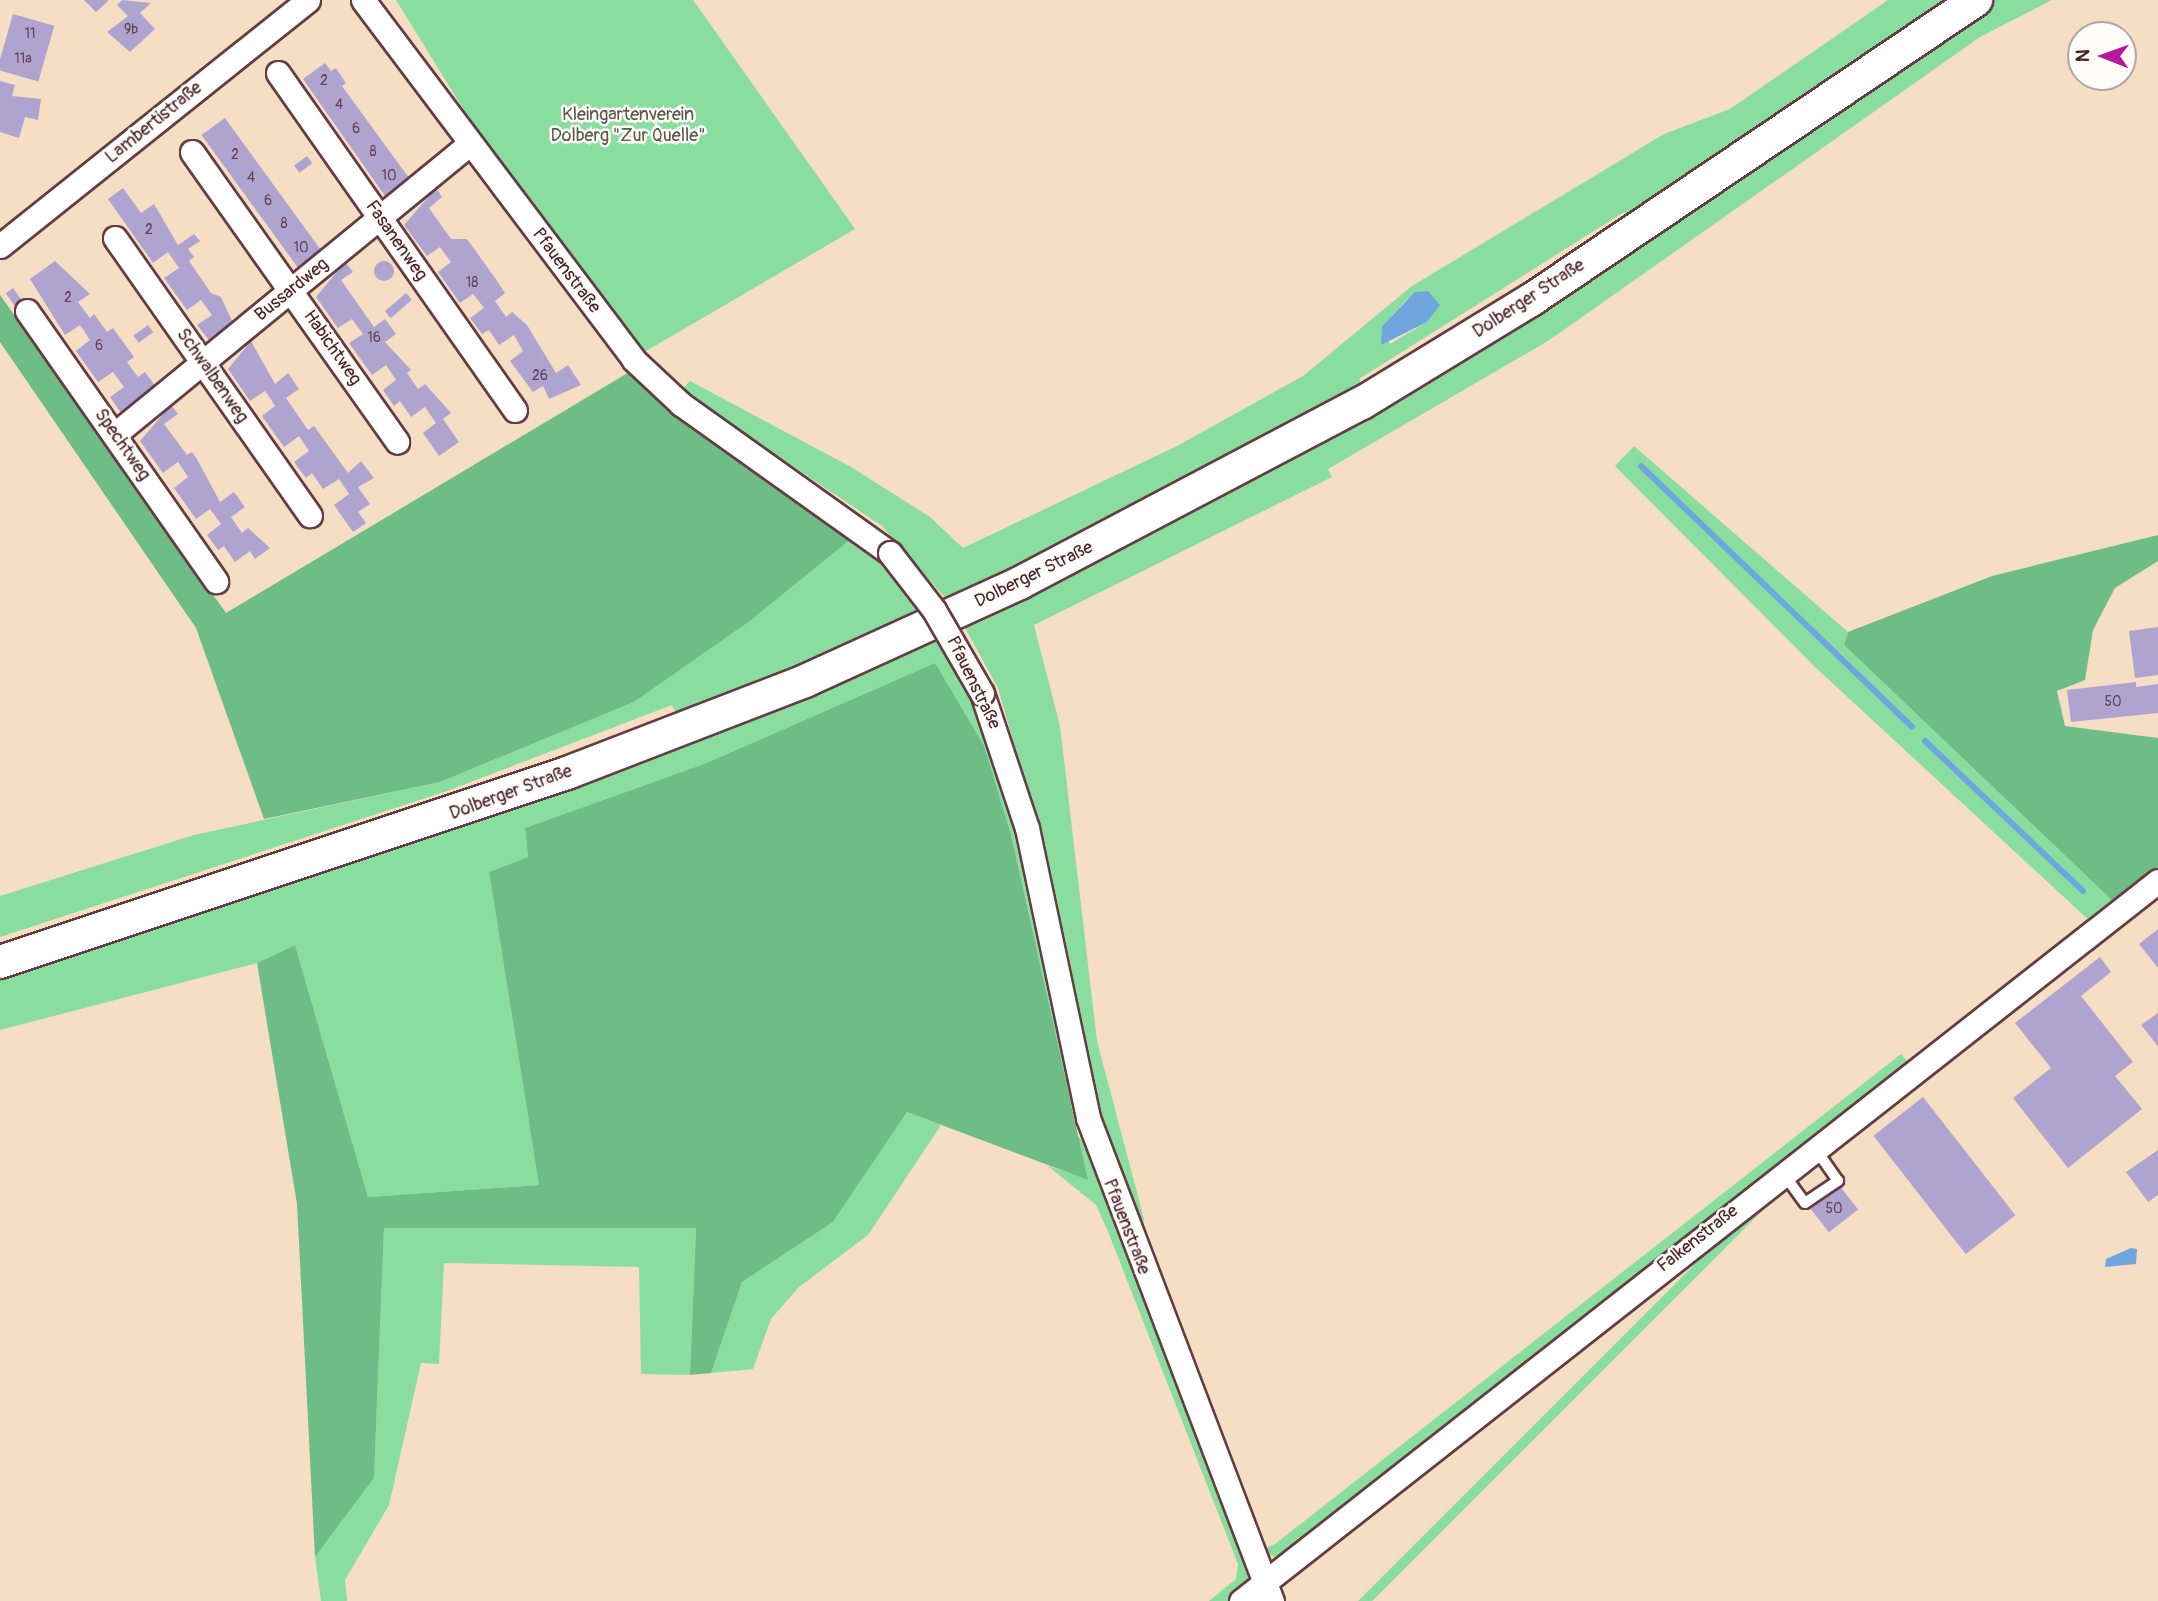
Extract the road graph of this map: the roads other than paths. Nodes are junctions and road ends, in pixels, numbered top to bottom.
1 (308, 0) edge
2 (363, 0) edge
3 (1976, 0) edge
4 (278, 73) dead end
5 (469, 144) junction
6 (191, 152) dead end
7 (380, 218) junction
8 (114, 238) dead end
9 (0, 246) edge
10 (291, 290) junction
11 (27, 311) dead end
12 (203, 363) junction
13 (515, 410) dead end
14 (115, 435) junction
15 (397, 442) dead end
16 (310, 514) dead end
17 (216, 581) dead end
18 (2158, 881) edge
19 (0, 962) edge
20 (1816, 1147) junction
21 (1783, 1172) junction
22 (1267, 1592) edge
23 (1241, 1601) edge

1 - 9 street, Lambertistraße
2 - 5 street, Pfauenstraße
3 - 19 main road, Dolberger Straße
4 - 7 street, Fasanenweg
5 - 7 street, Bussardweg
5 - 22 street, Pfauenstraße, bridge
6 - 10 street, Habichtweg
7 - 10 street, Bussardweg
7 - 13 street, Fasanenweg
8 - 12 street, Schwalbenweg
10 - 12 street, Bussardweg
10 - 15 street, Habichtweg
11 - 14 street, Spechtweg
12 - 14 street, Bussardweg
12 - 16 street, Schwalbenweg
14 - 17 street, Spechtweg
18 - 20 street, Falkenstraße
20 - 21 street, Falkenstraße
20 - 21 lane
21 - 22 street, Falkenstraße
22 - 23 street, Falkenstraße

